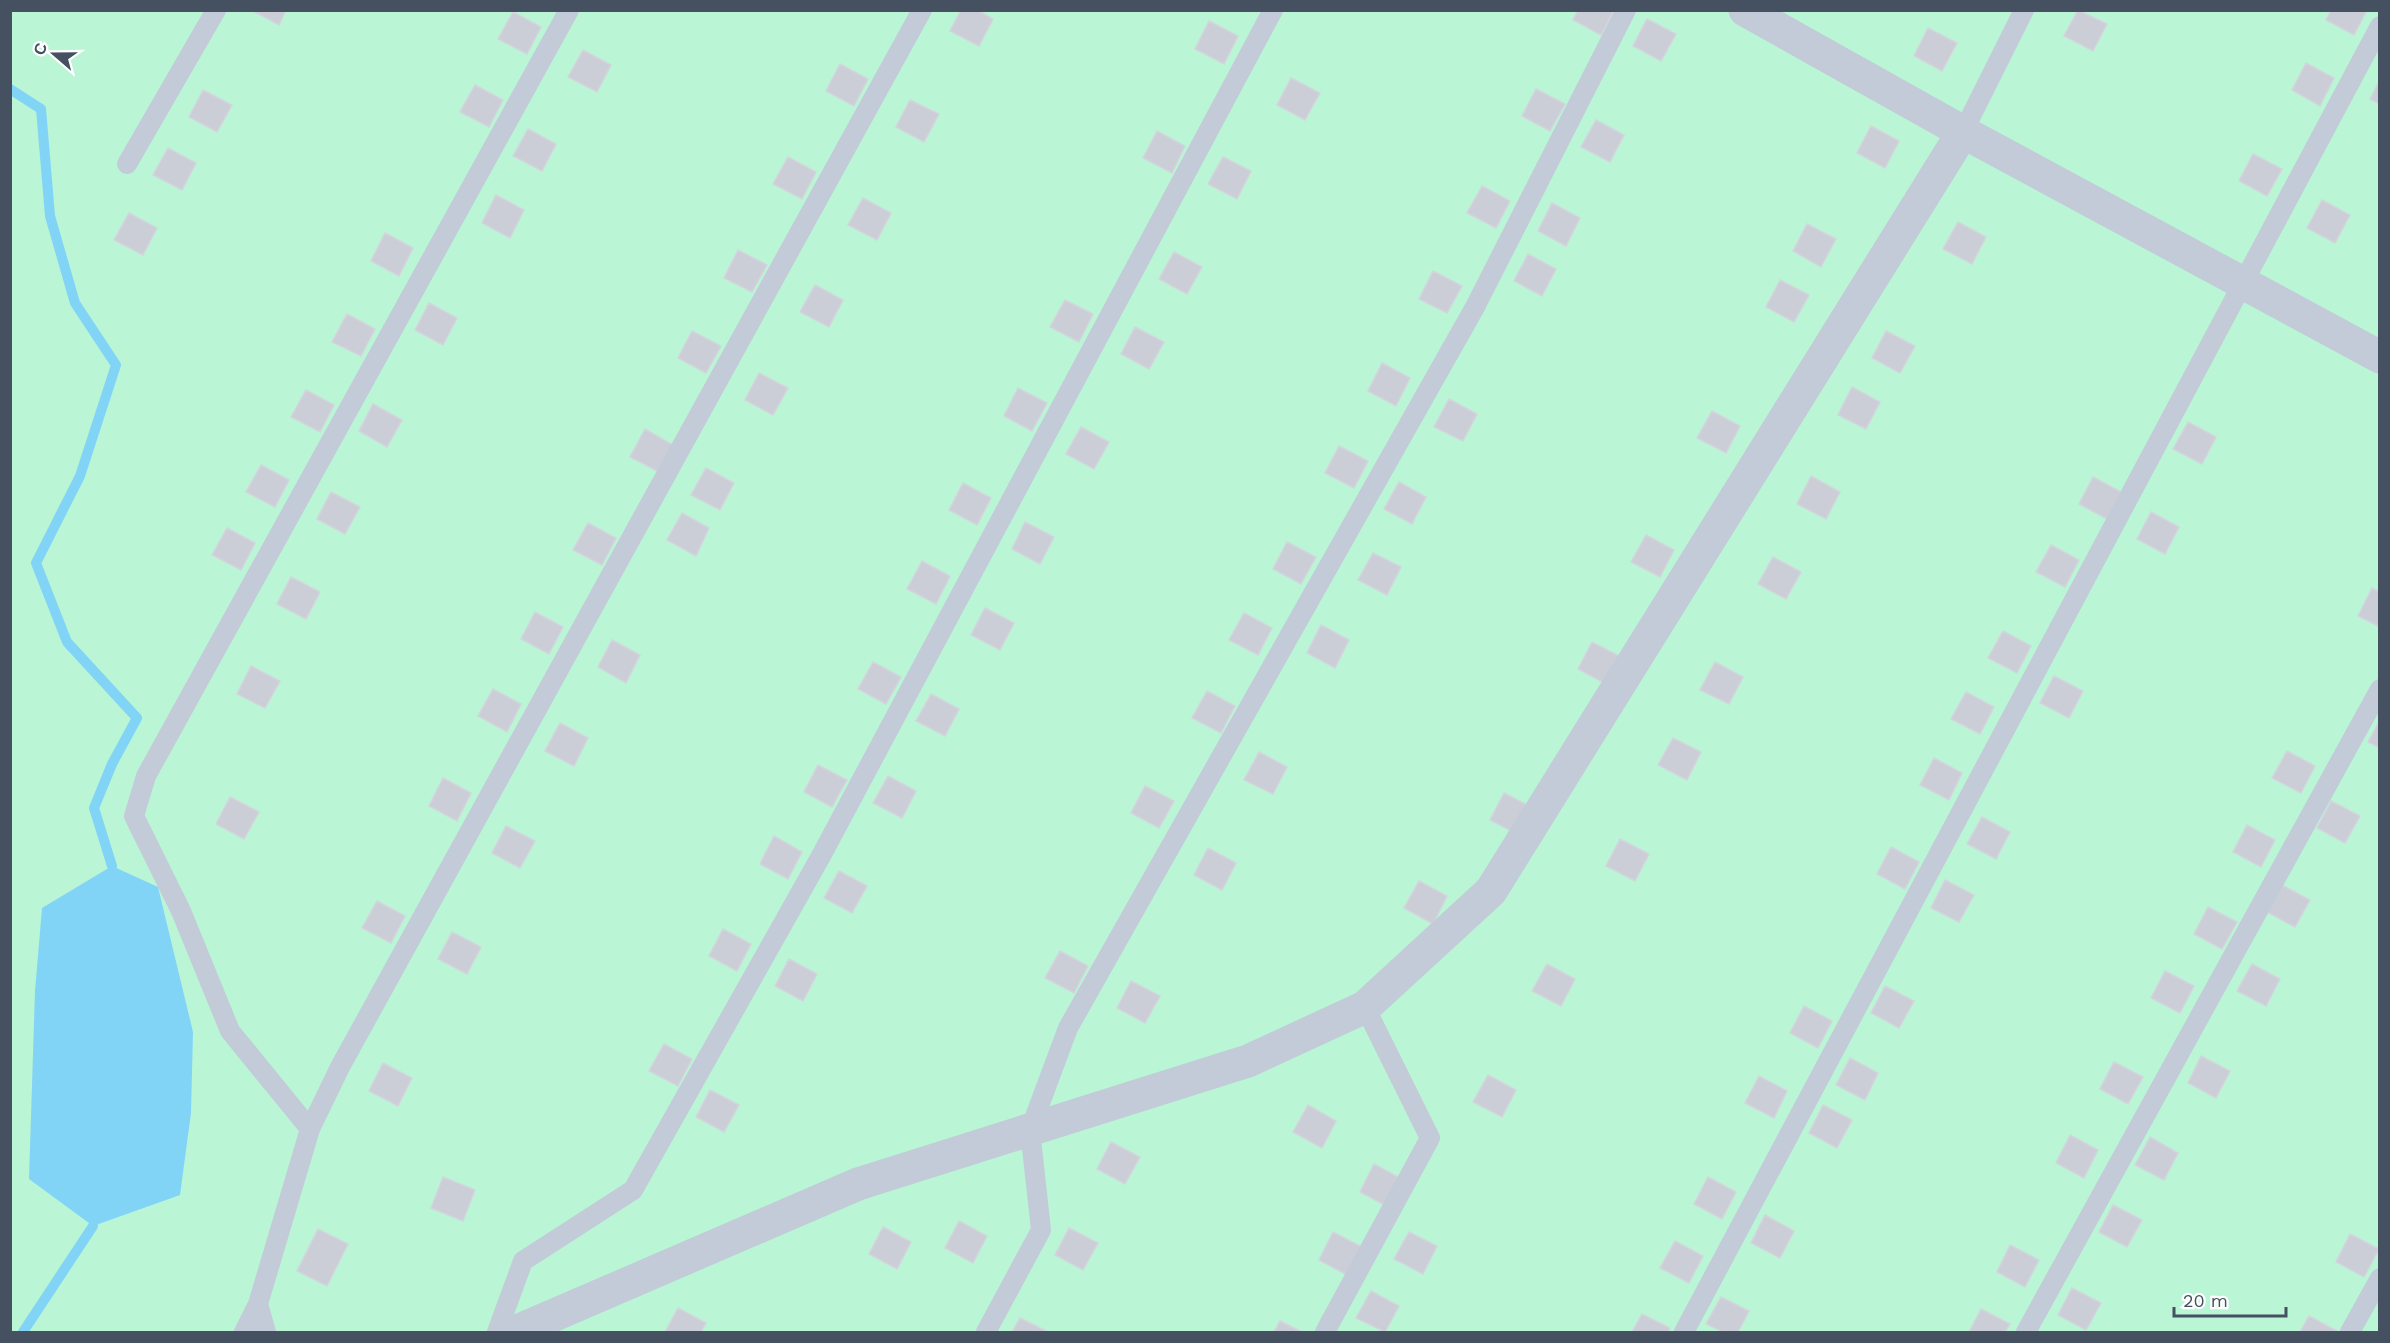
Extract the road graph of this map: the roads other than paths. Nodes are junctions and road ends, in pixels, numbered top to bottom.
1 (216, 10) edge
2 (569, 10) edge
3 (921, 10) edge
4 (1273, 10) edge
5 (1626, 10) edge
6 (1745, 10) edge
7 (2024, 10) edge
8 (2379, 26) edge
9 (1963, 132) junction
10 (127, 164) dead end
11 (2245, 284) junction
12 (2379, 357) edge
13 (2379, 690) edge
14 (1365, 1007) junction
15 (310, 1129) junction
16 (1030, 1130) junction
17 (2379, 1278) edge
18 (258, 1304) junction
19 (529, 1329) edge
20 (244, 1332) edge
21 (266, 1332) edge
22 (497, 1332) edge
23 (986, 1332) edge
24 (1325, 1332) edge
25 (1684, 1332) edge
26 (2026, 1332) edge
27 (2350, 1332) edge

1 - 10 lane
2 - 15 lane
3 - 15 lane
4 - 22 lane
5 - 16 lane
6 - 9 street
7 - 9 lane
8 - 11 lane
9 - 11 street
9 - 14 street
11 - 12 street
11 - 25 lane
13 - 26 lane
14 - 16 street
14 - 24 lane
15 - 18 lane
16 - 19 street
16 - 23 lane
17 - 27 lane
18 - 20 lane
18 - 21 lane

